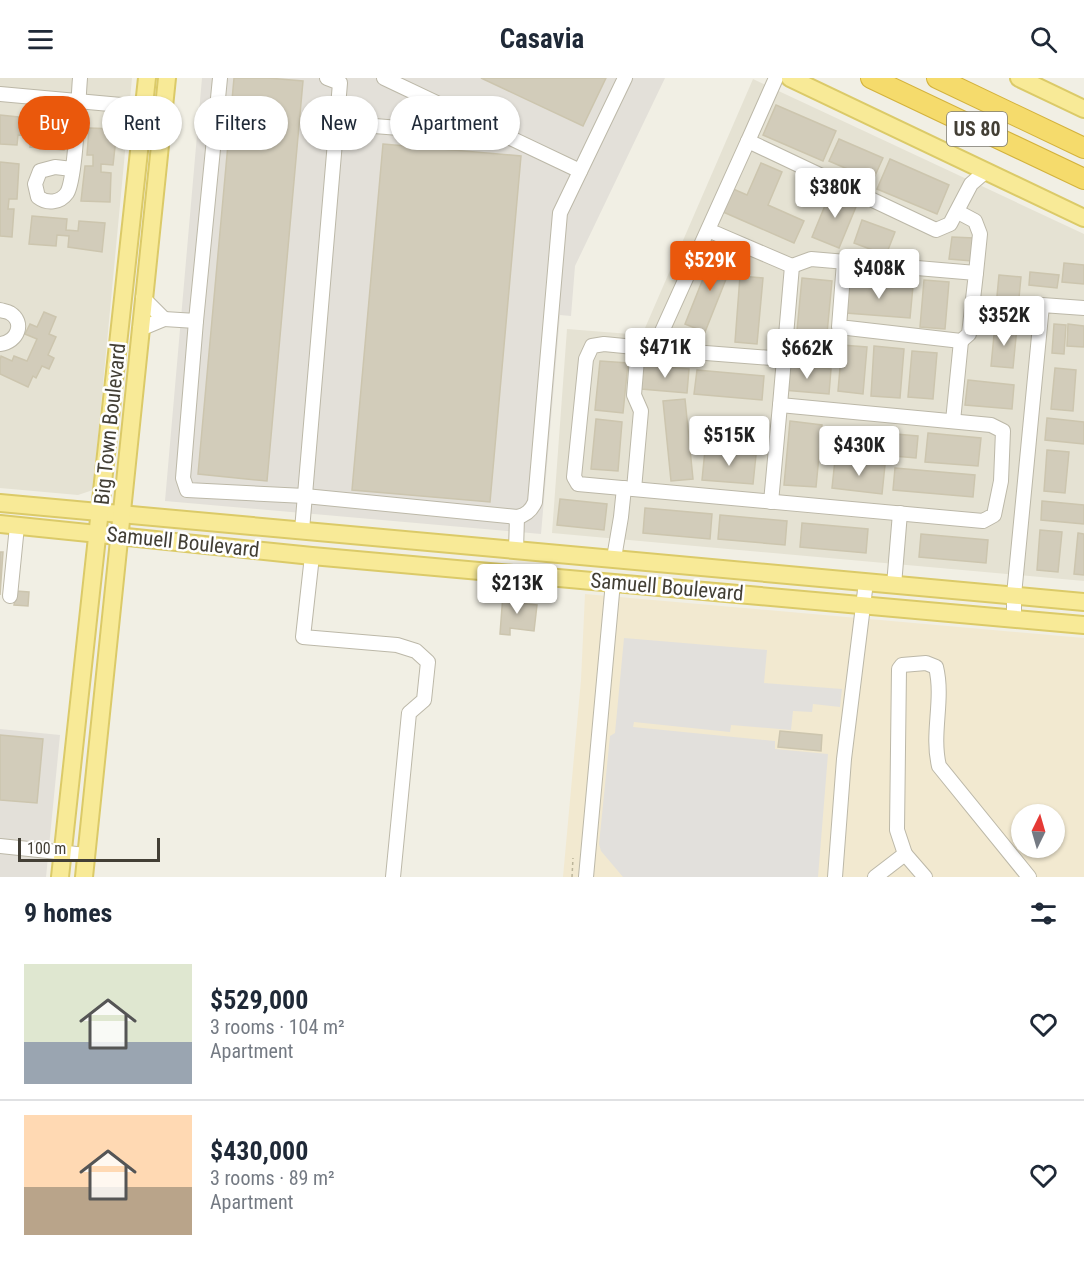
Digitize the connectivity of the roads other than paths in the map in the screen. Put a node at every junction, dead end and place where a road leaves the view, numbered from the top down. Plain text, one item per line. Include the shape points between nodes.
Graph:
1 (80, 78) edge
2 (147, 78) edge
3 (167, 78) edge
4 (220, 78) edge
5 (327, 78) edge
6 (384, 78) edge
7 (625, 78) edge
8 (776, 78) edge
9 (790, 78) edge
10 (871, 78) edge
11 (937, 78) edge
12 (950, 78) edge
13 (1019, 78) edge
14 (342, 80) edge
15 (965, 91) junction
16 (0, 94) edge
17 (22, 96) edge
18 (78, 96) edge
19 (340, 96) edge
20 (422, 96) edge
21 (1084, 109) edge
22 (748, 141) junction
23 (520, 143) edge
24 (1084, 148) edge
25 (74, 150) edge
26 (335, 150) edge
27 (72, 169) dead end
28 (580, 171) junction
29 (986, 171) junction
30 (1084, 179) edge
31 (958, 212) junction
32 (1084, 218) edge
33 (708, 230) junction
34 (129, 248) junction
35 (148, 250) junction
36 (844, 262) junction
37 (792, 266) junction
38 (976, 273) junction
39 (143, 298) junction
40 (1084, 309) edge
41 (0, 310) edge
42 (164, 319) junction
43 (196, 321) junction
44 (140, 330) junction
45 (961, 341) junction
46 (0, 344) edge
47 (638, 347) junction
48 (654, 349) junction
49 (784, 359) junction
50 (780, 405) junction
51 (952, 422) junction
52 (629, 488) junction
53 (305, 496) junction
54 (771, 502) junction
55 (0, 503) edge
56 (101, 512) junction
57 (900, 513) junction
58 (120, 514) junction
59 (517, 517) junction
60 (0, 524) edge
61 (17, 526) junction
62 (302, 530) junction
63 (98, 533) junction
64 (118, 535) junction
65 (516, 550) junction
66 (312, 556) junction
67 (614, 558) junction
68 (513, 573) junction
69 (612, 582) junction
70 (866, 582) junction
71 (894, 585) junction
72 (1014, 595) junction
73 (10, 596) dead end
74 (1084, 602) edge
75 (864, 605) junction
76 (1014, 619) junction
77 (1084, 625) edge
78 (0, 846) edge
79 (63, 852) junction
80 (905, 854) junction
81 (86, 855) junction
82 (60, 877) edge
83 (84, 877) edge
84 (393, 877) edge
85 (586, 877) edge
86 (835, 877) edge
87 (875, 877) edge
88 (925, 877) edge
89 (1029, 877) edge

1 - 18 street
2 - 34 main road, Big Town Boulevard
3 - 35 main road, Big Town Boulevard
4 - 43 street
5 - 14 street
6 - 20 street
7 - 28 street
8 - 22 street
9 - 29 main road
10 - 30 highway, US 80
11 - 15 highway, US 80
12 - 15 highway
13 - 21 main road
14 - 19 street
15 - 24 highway, US 80
16 - 17 street
22 - 31 street via 936,230 950,224
22 - 33 street
23 - 28 street
25 - 27 street
26 - 53 street
28 - 59 street via 560,213 535,502 528,513
29 - 31 street via 971,184
29 - 32 main road
31 - 38 street via 975,221 980,234
33 - 37 street
33 - 48 street
34 - 35 street
34 - 56 main road, Big Town Boulevard
35 - 39 main road, Big Town Boulevard
36 - 37 street via 811,259
36 - 38 street
36 - 45 street via 839,327
37 - 49 street
38 - 45 street via 969,334
39 - 42 street
39 - 44 main road, Big Town Boulevard
40 - 72 street via 1042,305
41 - 46 street via 10,313 17,328 10,342
42 - 43 street
42 - 44 street
43 - 53 street via 183,478 187,490
44 - 58 main road, Big Town Boulevard
45 - 51 street
47 - 48 street
47 - 52 street via 634,395 641,411
47 - 52 street via 592,346 586,359 574,477 578,484
48 - 49 street
49 - 50 street
50 - 51 street
50 - 54 street
51 - 57 street via 991,425 1003,431 1001,481 994,515 983,521
52 - 54 street
52 - 67 street
53 - 59 street
53 - 62 street
54 - 57 street
55 - 56 main road, Samuell Boulevard
56 - 58 main road, Samuell Boulevard
56 - 63 main road, Big Town Boulevard
57 - 71 street
58 - 62 main road, Samuell Boulevard
58 - 64 main road, Big Town Boulevard
59 - 65 street
60 - 61 main road, Samuell Boulevard
61 - 63 main road, Samuell Boulevard
61 - 73 street
62 - 65 main road, Samuell Boulevard
63 - 64 main road, Samuell Boulevard
63 - 79 main road, Big Town Boulevard
64 - 66 main road, Samuell Boulevard
64 - 81 main road, Big Town Boulevard
65 - 67 main road, Samuell Boulevard
65 - 68 main road
66 - 68 main road, Samuell Boulevard
66 - 84 street via 303,637 397,645 416,651 428,663 424,700 409,713
67 - 69 main road
67 - 70 main road, Samuell Boulevard
68 - 69 main road, Samuell Boulevard
69 - 75 main road, Samuell Boulevard
69 - 85 street
70 - 71 main road, Samuell Boulevard
70 - 75 street
71 - 72 main road, Samuell Boulevard
72 - 74 main road, Samuell Boulevard
72 - 76 street
75 - 76 main road, Samuell Boulevard
75 - 86 street via 844,759
76 - 77 main road, Samuell Boulevard
78 - 79 street
79 - 81 street
79 - 82 main road, Big Town Boulevard
80 - 87 street
80 - 88 street
80 - 89 street via 897,830 899,669 902,665 926,663 936,667 939,680 935,751 939,766
81 - 83 main road, Big Town Boulevard

